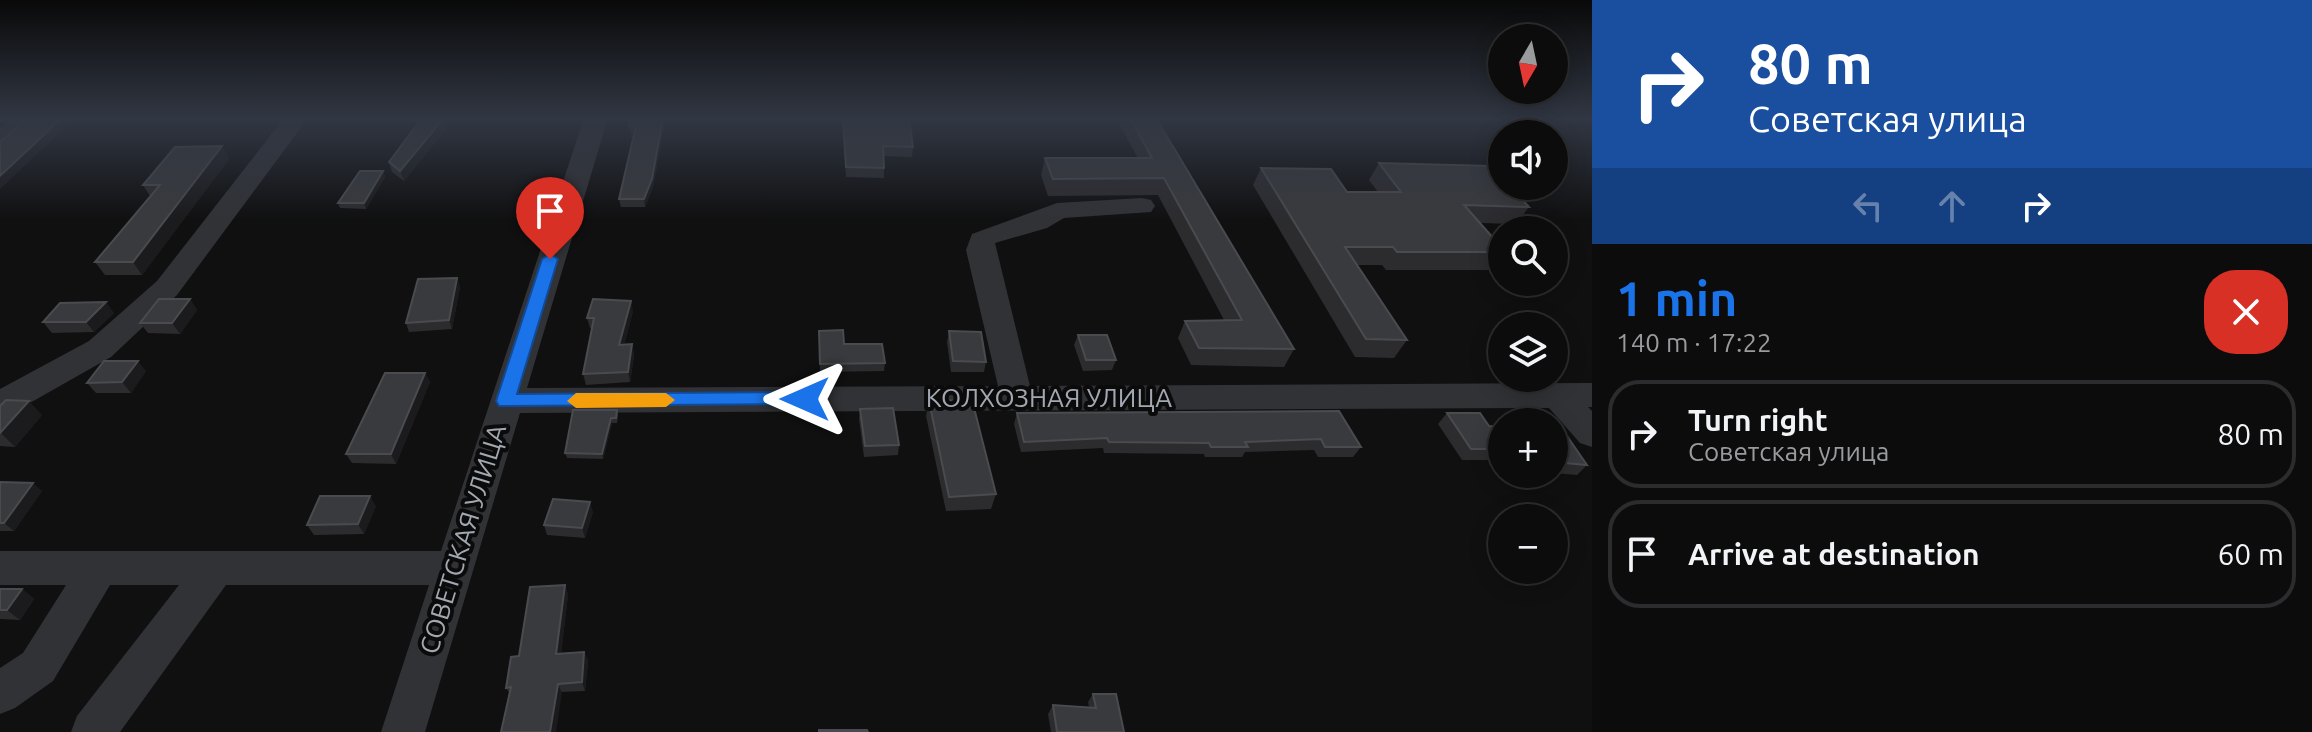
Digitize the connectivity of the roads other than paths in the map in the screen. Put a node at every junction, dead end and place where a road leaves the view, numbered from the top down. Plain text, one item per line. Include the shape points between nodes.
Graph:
1 (270, 152) edge
2 (585, 152) edge
3 (1142, 206) dead end
4 (1557, 395) junction
5 (1592, 395) edge
6 (1017, 398) junction
7 (505, 401) junction
8 (0, 410) edge
9 (1592, 434) edge
10 (0, 568) edge
11 (99, 568) junction
12 (216, 568) junction
13 (455, 568) junction
14 (0, 693) edge
15 (93, 732) edge
16 (403, 732) edge

1 - 8 street via 167,288 100,349 9,399
2 - 7 street, СОВЕТСКАЯ УЛИЦА
3 - 6 street via 1063,209 982,240 980,250
4 - 5 street, КОЛХОЗНАЯ УЛИЦА
4 - 6 street, КОЛХОЗНАЯ УЛИЦА
4 - 9 street
6 - 7 street, КОЛХОЗНАЯ УЛИЦА
7 - 13 street, СОВЕТСКАЯ УЛИЦА
10 - 11 street
11 - 12 street
11 - 14 street via 38,667
12 - 13 street
12 - 15 street
13 - 16 street, СОВЕТСКАЯ УЛИЦА

